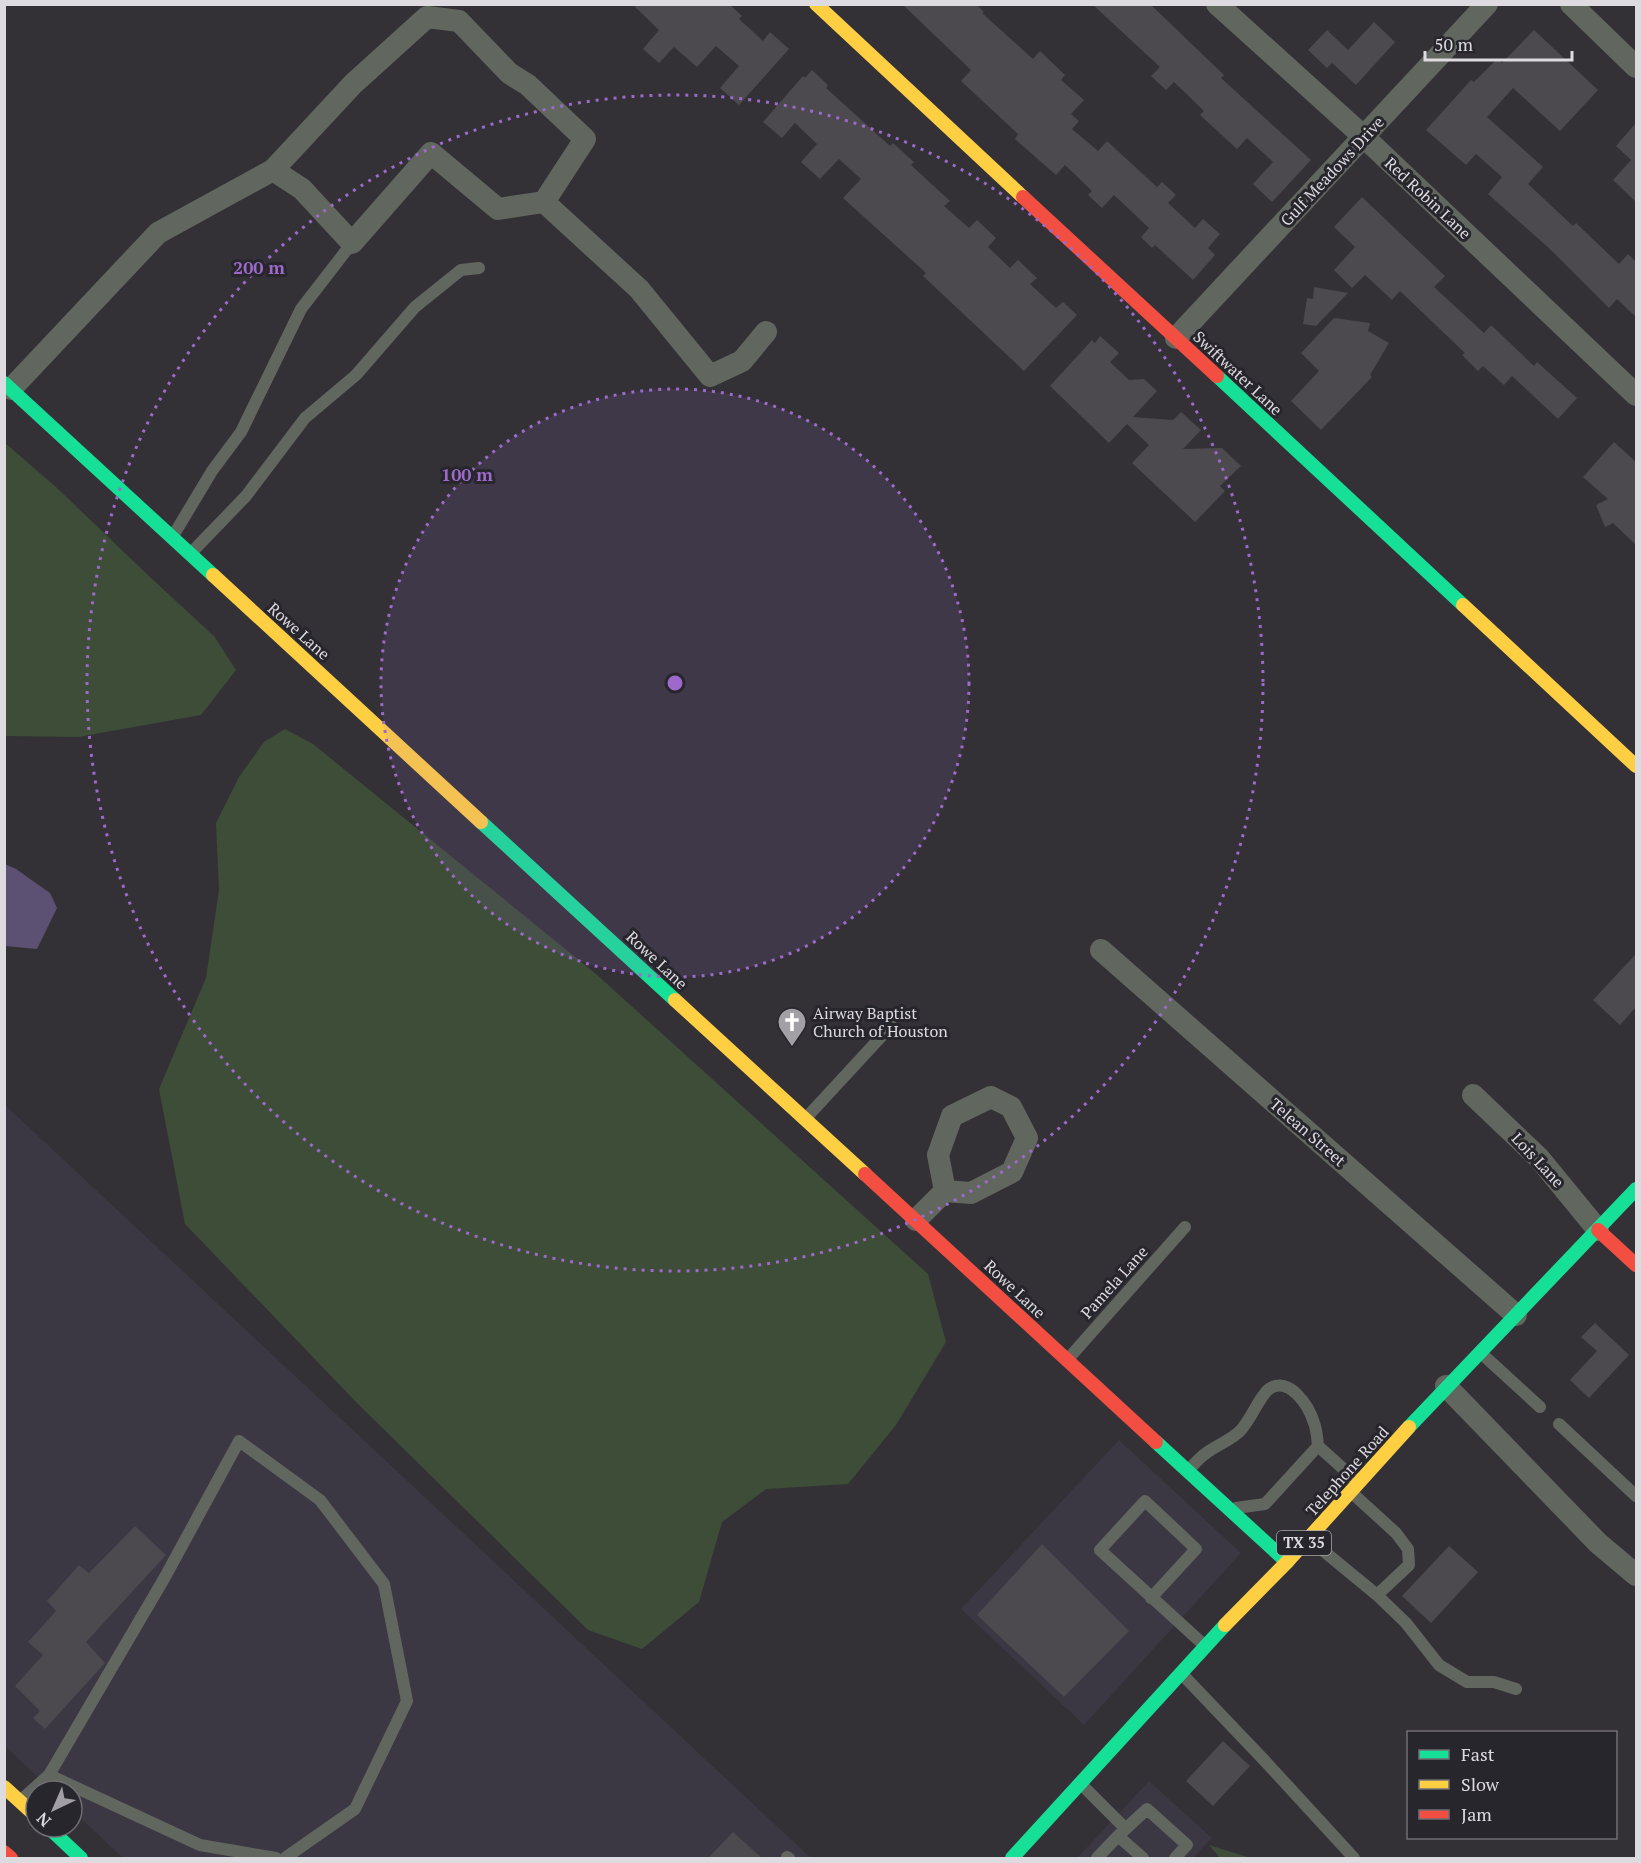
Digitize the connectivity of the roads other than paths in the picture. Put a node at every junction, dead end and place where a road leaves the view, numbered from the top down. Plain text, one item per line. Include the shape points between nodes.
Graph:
1 (816, 4) edge
2 (1217, 4) edge
3 (1487, 4) edge
4 (1571, 4) edge
5 (1636, 67) edge
6 (1364, 137) junction
7 (273, 170) junction
8 (544, 202) junction
9 (352, 243) junction
10 (479, 268) dead end
11 (766, 332) dead end
12 (1176, 338) junction
13 (8, 386) edge
14 (1636, 395) edge
15 (172, 537) junction
16 (190, 554) junction
17 (1636, 765) edge
18 (1101, 950) dead end
19 (891, 1026) dead end
20 (1473, 1095) dead end
21 (806, 1119) junction
22 (1636, 1189) edge
23 (945, 1191) junction
24 (916, 1221) junction
25 (1185, 1227) dead end
26 (1598, 1230) junction
27 (1636, 1265) edge
28 (1516, 1315) junction
29 (1479, 1352) junction
30 (1067, 1360) junction
31 (1446, 1386) junction
32 (1540, 1407) dead end
33 (1559, 1424) dead end
34 (1318, 1446) junction
35 (1188, 1471) junction
36 (1355, 1487) junction
37 (1636, 1496) edge
38 (1229, 1509) junction
39 (1308, 1538) junction
40 (1287, 1562) junction
41 (1636, 1575) edge
42 (1377, 1595) junction
43 (1151, 1598) junction
44 (1204, 1646) junction
45 (1181, 1673) junction
46 (1516, 1689) dead end
47 (49, 1775) junction
48 (1079, 1783) junction
49 (4, 1787) edge
50 (20, 1801) junction
51 (24, 1805) edge
52 (1122, 1832) junction
53 (61, 1839) edge
54 (4, 1852) edge
55 (11, 1858) edge
56 (81, 1858) edge
57 (276, 1858) edge
58 (285, 1858) edge
59 (1012, 1858) edge
60 (1097, 1858) edge
61 (1143, 1858) edge
62 (1174, 1858) edge
63 (1354, 1858) edge

1 - 12 street, Swiftwater Lane
2 - 6 street, Red Robin Lane
3 - 6 street, Gulf Meadows Drive
4 - 5 street
6 - 12 street, Gulf Meadows Drive
6 - 14 street, Red Robin Lane
7 - 8 street via 353,84 427,17 437,18 459,21 509,73 528,85 585,139
7 - 9 street via 303,189
7 - 13 street via 158,233
8 - 9 street via 498,209 431,153
8 - 11 street via 639,289 710,376 742,361
9 - 15 lane via 301,309 241,432
10 - 16 lane via 461,270 415,307 356,375 305,418 246,496
12 - 17 street, Swiftwater Lane
13 - 15 street, Rowe Lane
15 - 16 street, Rowe Lane
16 - 21 street, Rowe Lane
18 - 28 street, Telean Street
19 - 21 lane
20 - 26 street, Lois Lane via 1539,1158
21 - 24 street, Rowe Lane
22 - 26 street, Telephone Road / TX 35
23 - 23 street via 971,1192 1011,1172 1027,1138 1011,1107 991,1097 952,1116 938,1155
23 - 24 street
24 - 30 street, Rowe Lane
25 - 30 lane, Pamela Lane
26 - 27 street
26 - 28 street, Telephone Road / TX 35
28 - 29 street, Telephone Road / TX 35
29 - 31 street, Telephone Road / TX 35
29 - 32 lane
30 - 35 street, Rowe Lane
31 - 36 street, Telephone Road / TX 35
31 - 41 street via 1598,1543
33 - 37 lane
34 - 35 lane via 1315,1423 1306,1405 1288,1387 1279,1385 1263,1394 1249,1422 1234,1437 1204,1454
34 - 36 lane
34 - 38 lane via 1265,1504
35 - 38 street, Rowe Lane
36 - 39 street, Telephone Road / TX 35
36 - 42 lane via 1408,1549 1409,1564
38 - 40 street, Rowe Lane
39 - 40 street, Telephone Road / TX 35
39 - 42 lane
40 - 44 street, Telephone Road / TX 35
42 - 46 lane via 1406,1623 1438,1665 1467,1682 1494,1682
43 - 43 lane via 1100,1550 1145,1501 1196,1549
43 - 44 lane
44 - 45 street, Telephone Road / TX 35
45 - 48 street, Telephone Road / TX 35
45 - 63 lane
47 - 50 lane
47 - 57 lane via 200,1845
47 - 58 lane via 239,1441 320,1500 384,1584 407,1701 355,1809
48 - 52 lane
48 - 59 street, Telephone Road / TX 35
49 - 50 street
50 - 51 street
52 - 60 lane
52 - 61 lane
52 - 62 lane via 1148,1809 1187,1845
53 - 56 street
54 - 55 street

